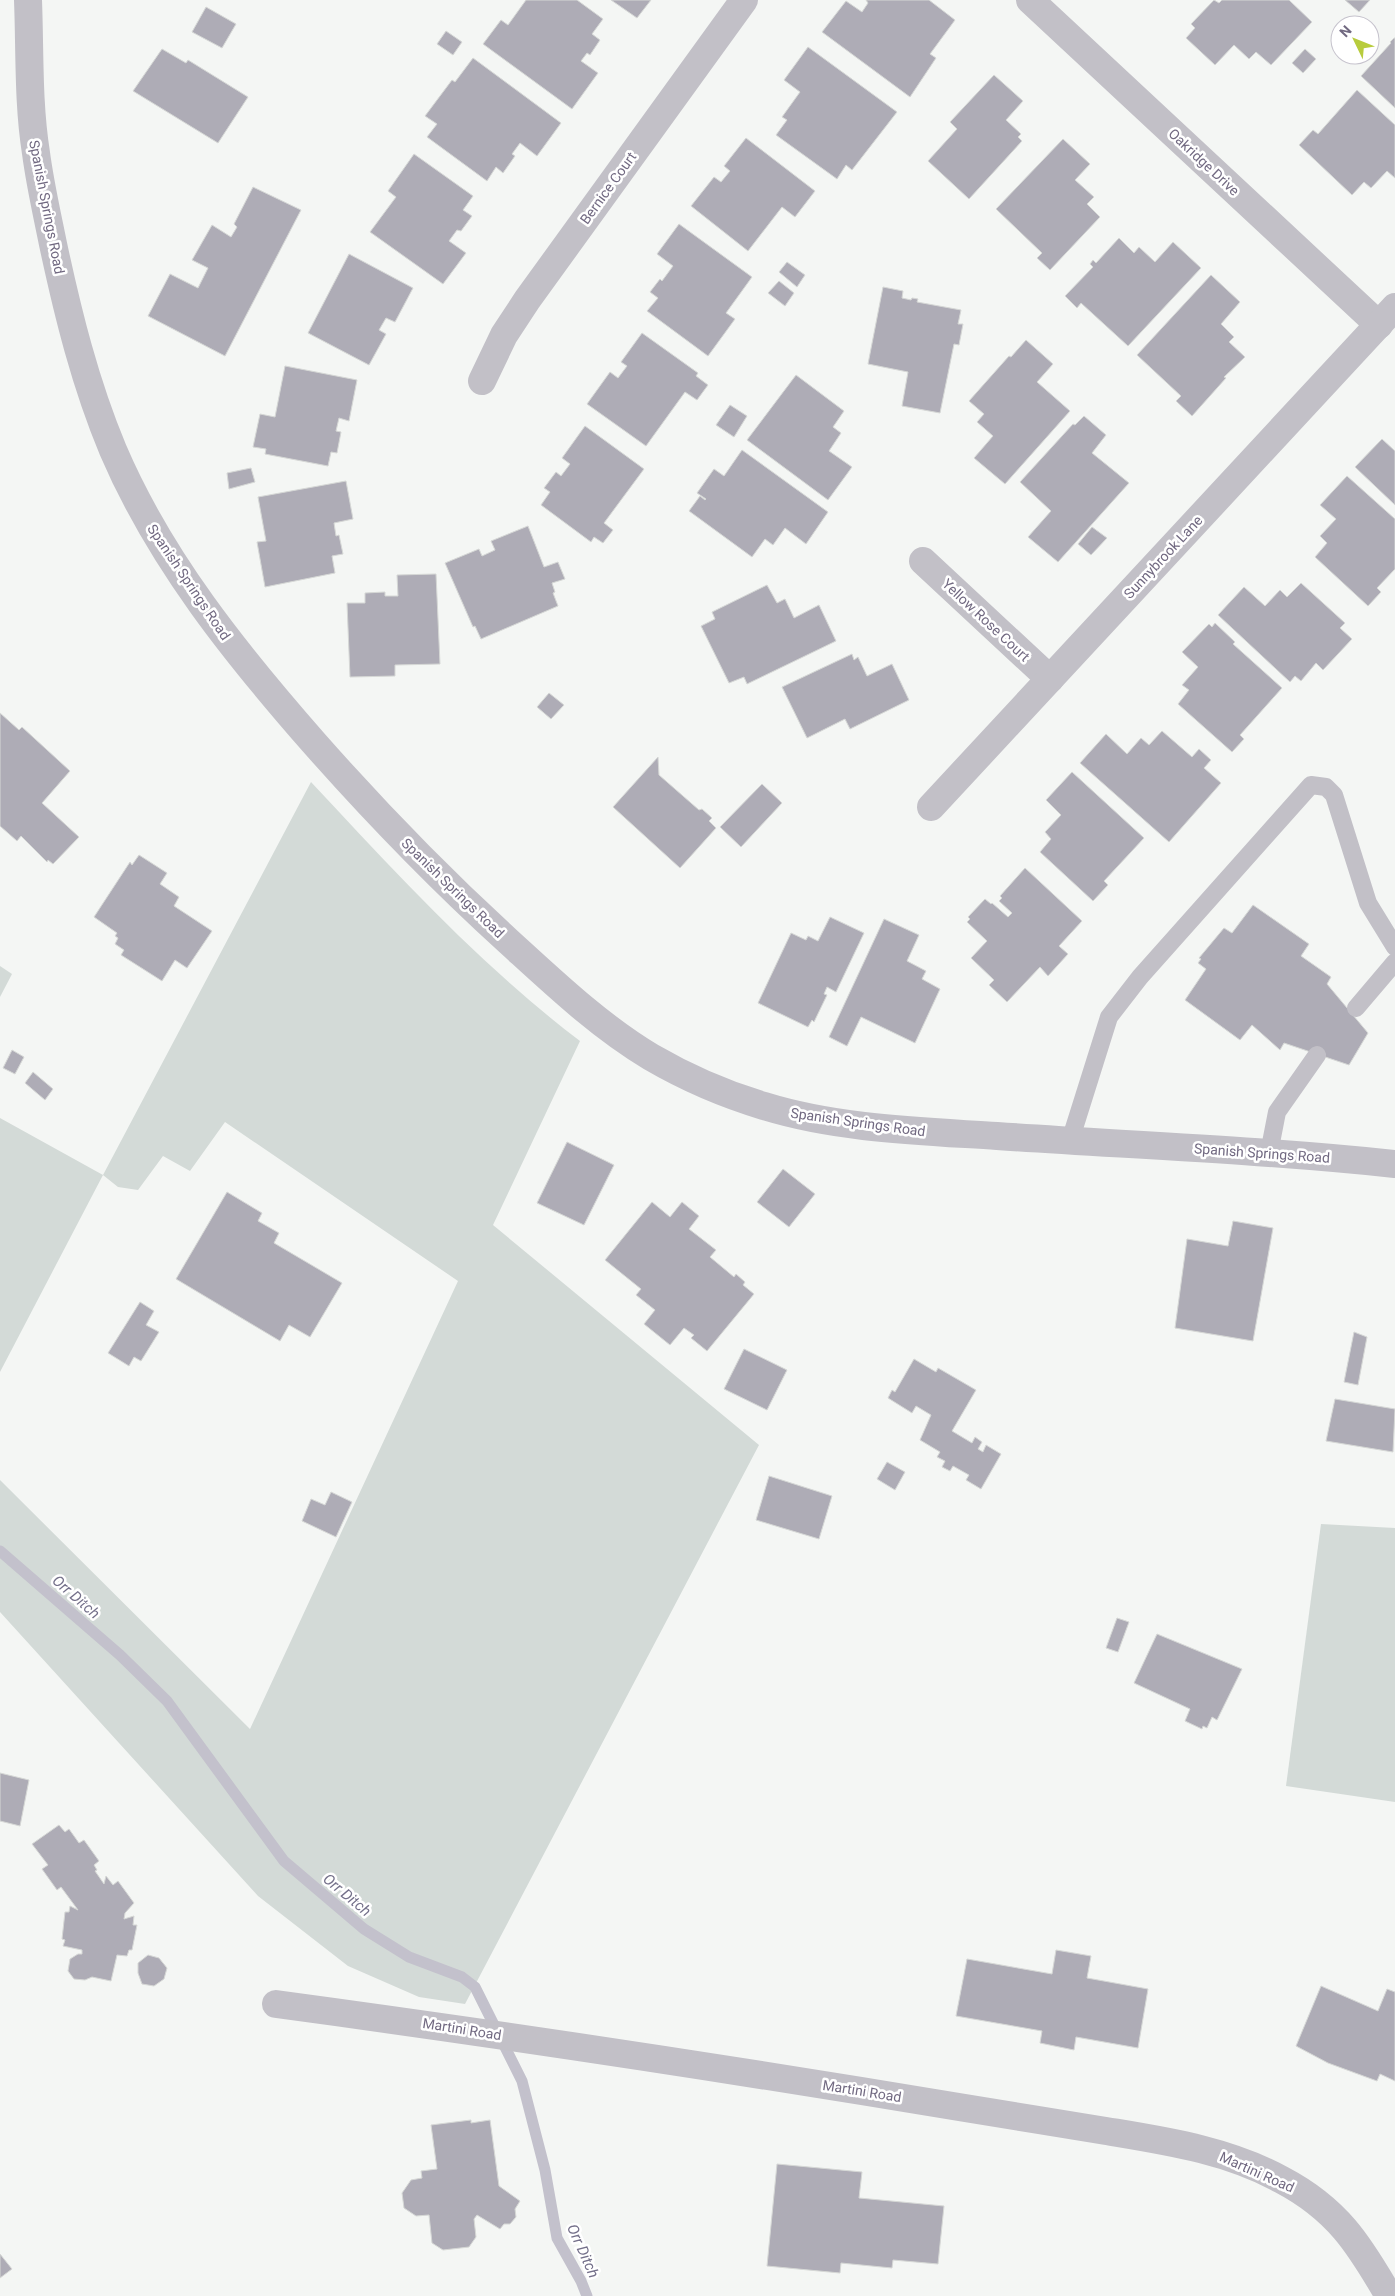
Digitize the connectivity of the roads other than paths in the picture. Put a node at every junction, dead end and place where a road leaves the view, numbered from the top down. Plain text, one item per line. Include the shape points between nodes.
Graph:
1 (28, 0) edge
2 (744, 0) edge
3 (1030, 0) edge
4 (1387, 316) edge
5 (482, 381) dead end
6 (923, 561) dead end
7 (1050, 679) junction
8 (931, 807) dead end
9 (1395, 946) edge
10 (1395, 962) edge
11 (1356, 1008) dead end
12 (1317, 1055) dead end
13 (1070, 1141) junction
14 (1270, 1153) junction
15 (1395, 1164) edge
16 (276, 2004) dead end
17 (1389, 2296) edge

1 - 13 street, Spanish Springs Road via 31,108 38,168 74,338 112,447 156,535 217,626 331,762 466,903 542,972 647,1055 696,1082 770,1108 809,1117 921,1131
2 - 5 street, Bernice Court via 527,300 504,335
3 - 4 street, Oakridge Drive
4 - 7 street, Sunnybrook Lane
6 - 7 street, Yellow Rose Court
7 - 8 street, Sunnybrook Lane
9 - 13 lane via 1368,903 1334,795 1326,787 1312,785 1140,977 1109,1017
10 - 11 lane
12 - 14 lane via 1277,1112
13 - 14 street, Spanish Springs Road
14 - 15 street, Spanish Springs Road
16 - 17 street, Martini Road via 860,2090 1156,2139 1228,2155 1283,2180 1326,2208 1353,2237

